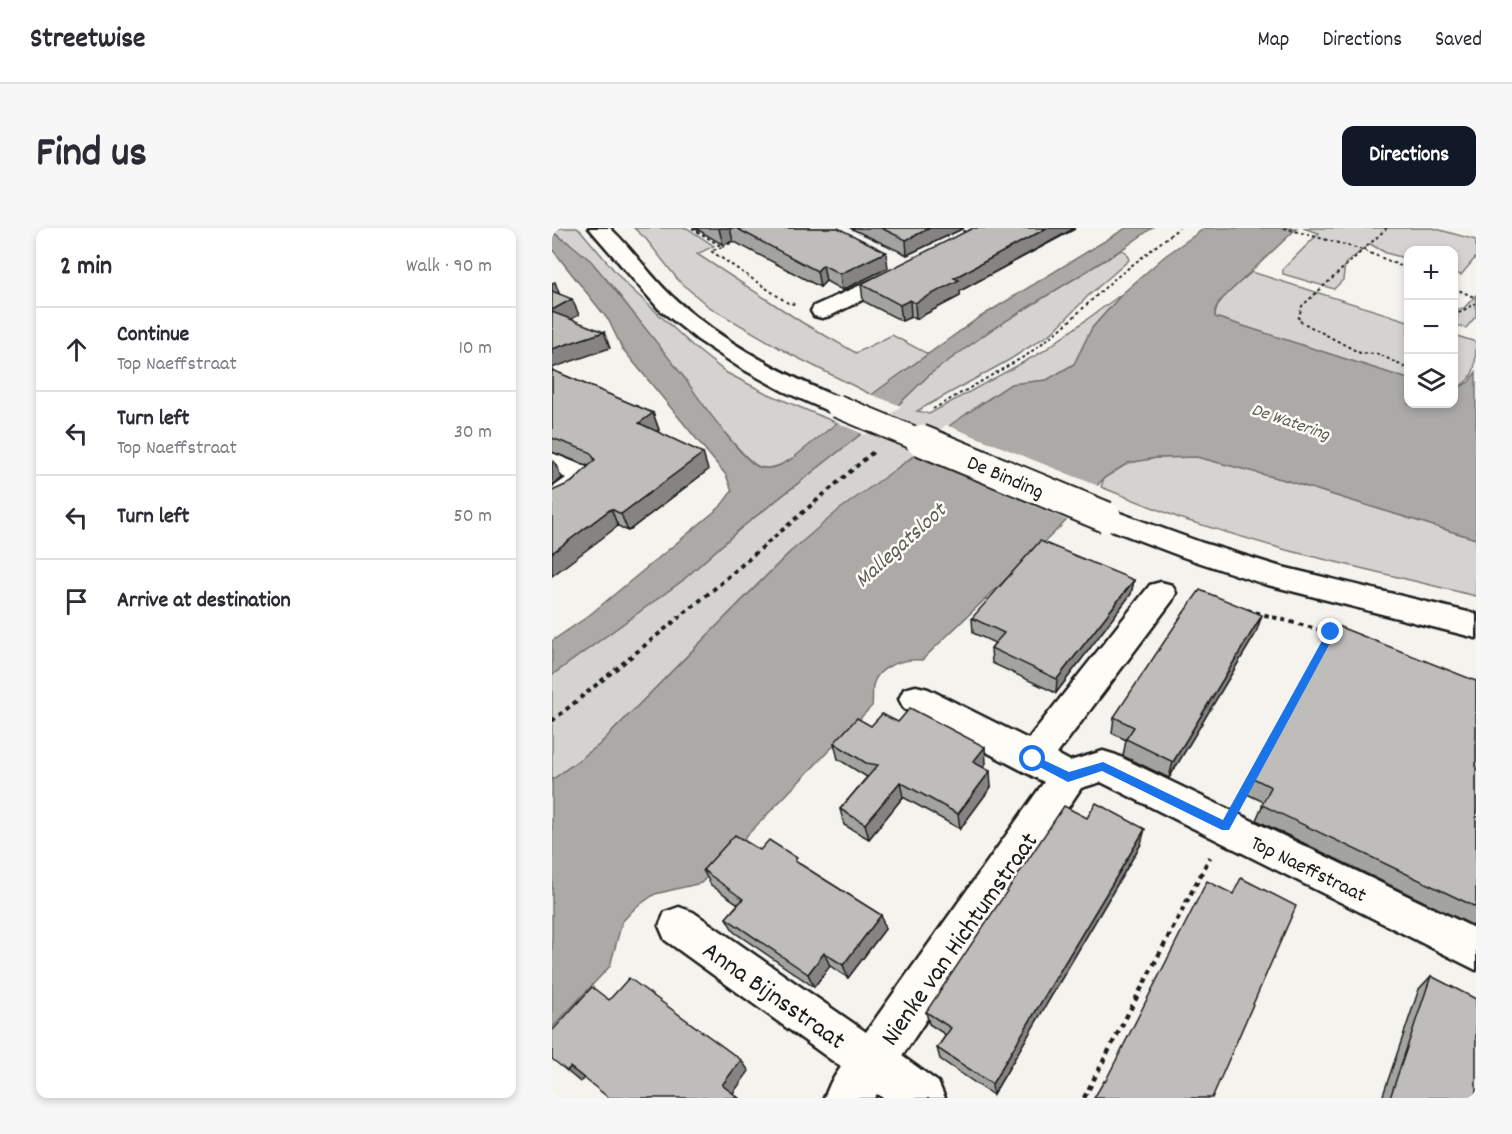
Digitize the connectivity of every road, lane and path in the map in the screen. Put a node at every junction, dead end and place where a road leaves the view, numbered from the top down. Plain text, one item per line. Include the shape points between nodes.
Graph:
1 (599, 228) edge
2 (692, 228) edge
3 (957, 228) edge
4 (1179, 228) edge
5 (1284, 228) edge
6 (1387, 228) edge
7 (971, 235) edge
8 (740, 239) edge
9 (722, 247) junction
10 (1363, 250) junction
11 (889, 258) dead end
12 (1404, 267) edge
13 (1458, 290) edge
14 (1476, 298) edge
15 (1476, 303) edge
16 (822, 310) joint
17 (1458, 313) edge
18 (1404, 367) edge
19 (927, 412) dead end
20 (876, 450) dead end
21 (552, 461) edge
22 (552, 501) edge
23 (1161, 593) dead end
24 (1237, 608) edge
25 (1472, 626) edge
26 (1331, 632) junction
27 (1342, 637) edge
28 (1326, 643) edge
29 (1320, 653) edge
30 (915, 699) dead end
31 (1287, 714) junction
32 (1298, 719) edge
33 (552, 721) edge
34 (1051, 768) junction
35 (1226, 827) junction
36 (679, 926) dead end
37 (1476, 950) edge
38 (860, 1080) edge
39 (922, 1098) edge
40 (1084, 1098) edge

1 - 25 street, De Binding, bridge via 666,302 700,332 750,365 837,406 1193,550 1275,576
2 - 9 path
3 - 7 path
4 - 19 path via 1027,355
5 - 10 path
6 - 10 path
8 - 9 path
9 - 16 path via 711,251 788,303
10 - 12 path
10 - 18 path via 1302,306 1298,320 1360,353 1379,354
11 - 16 street via 913,265
13 - 14 path
15 - 17 path
20 - 33 path
21 - 22 street via 586,477
23 - 34 street, Nienke van Hichtumstraat
24 - 26 path
26 - 27 path
26 - 28 path
29 - 31 path
30 - 34 street
31 - 32 path
31 - 35 path
34 - 35 street, Top Naeffstraat via 1103,766
34 - 38 street, Nienke van Hichtumstraat
35 - 37 street, Top Naeffstraat
35 - 40 path
36 - 38 street, Anna Bijnsstraat
38 - 39 street, Anna Bijnsstraat

